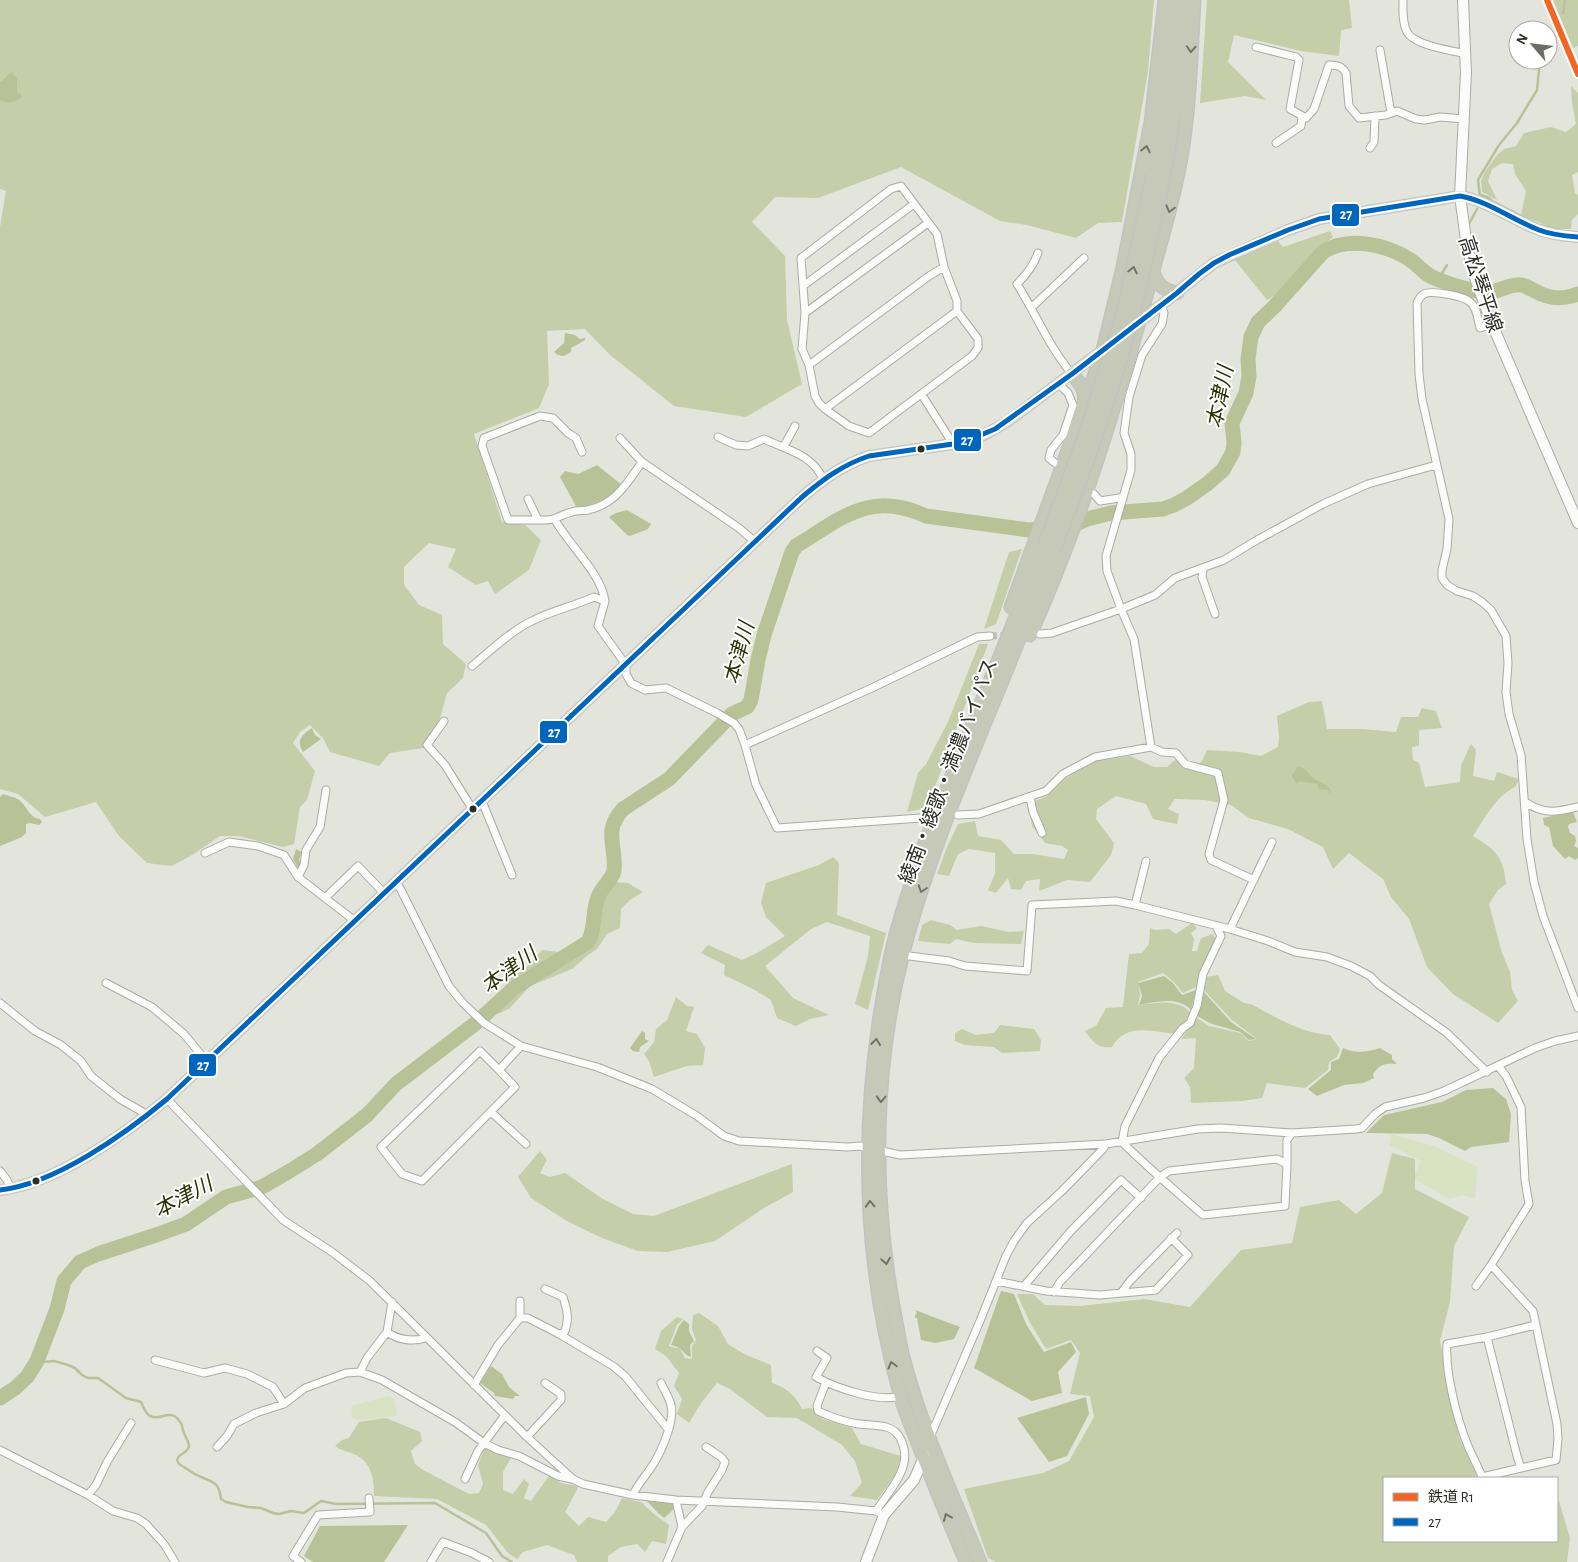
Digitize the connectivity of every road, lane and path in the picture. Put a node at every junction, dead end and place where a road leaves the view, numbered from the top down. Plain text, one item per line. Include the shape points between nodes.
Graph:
1 (1165, 0) edge
2 (1174, 0) edge
3 (1185, 0) edge
4 (1194, 0) edge
5 (1403, 0) edge
6 (1463, 0) edge
7 (1256, 47) dead end
8 (1380, 50) dead end
9 (1466, 54) junction
10 (1391, 113) junction
11 (1375, 116) junction
12 (1302, 117) junction
13 (1464, 119) junction
14 (1276, 143) dead end
15 (1370, 148) dead end
16 (1159, 174) junction
17 (1460, 196) junction
18 (914, 204) junction
19 (928, 223) junction
20 (1578, 237) edge
21 (1038, 253) dead end
22 (1084, 258) dead end
23 (944, 267) junction
24 (1153, 271) junction
25 (803, 286) junction
26 (1176, 293) junction
27 (1161, 304) junction
28 (1032, 307) junction
29 (957, 311) junction
30 (805, 313) junction
31 (1139, 322) junction
32 (1492, 324) junction
33 (1103, 350) junction
34 (809, 365) junction
35 (1072, 374) junction
36 (1059, 384) junction
37 (922, 395) junction
38 (824, 408) junction
39 (1083, 409) junction
40 (795, 426) dead end
41 (620, 438) dead end
42 (718, 438) dead end
43 (953, 444) junction
44 (784, 446) junction
45 (582, 452) dead end
46 (642, 462) junction
47 (1055, 463) dead end
48 (1436, 465) junction
49 (823, 479) junction
50 (1088, 498) junction
51 (528, 499) dead end
52 (1122, 502) junction
53 (538, 520) junction
54 (555, 520) junction
55 (1578, 523) edge
56 (755, 542) junction
57 (1048, 550) junction
58 (1203, 569) junction
59 (605, 601) junction
60 (1121, 609) junction
61 (1215, 614) dead end
62 (1040, 634) dead end
63 (990, 636) tunnel mouth
64 (626, 665) junction
65 (472, 666) dead end
66 (444, 721) dead end
67 (970, 744) junction
68 (745, 745) junction
69 (1151, 746) junction
70 (326, 790) dead end
71 (1030, 797) junction
72 (482, 801) junction
73 (1525, 802) junction
74 (1578, 807) edge
75 (473, 810) junction
76 (958, 815) dead end
77 (921, 818) dead end
78 (1042, 833) dead end
79 (1272, 842) dead end
80 (205, 854) dead end
81 (1146, 861) dead end
82 (512, 875) dead end
83 (298, 877) junction
84 (1254, 880) junction
85 (396, 882) junction
86 (384, 893) junction
87 (325, 898) junction
88 (1135, 905) junction
89 (355, 920) junction
90 (1216, 926) junction
91 (1230, 929) junction
92 (897, 954) junction
93 (106, 983) dead end
94 (0, 1003) edge
95 (1578, 1008) edge
96 (1578, 1036) edge
97 (521, 1046) junction
98 (207, 1062) junction
99 (1498, 1066) junction
100 (499, 1070) junction
101 (1486, 1072) junction
102 (167, 1099) junction
103 (490, 1112) junction
104 (148, 1115) junction
105 (1292, 1133) junction
106 (1122, 1142) junction
107 (526, 1144) dead end
108 (1106, 1144) junction
109 (873, 1150) junction
110 (1288, 1164) junction
111 (0, 1171) edge
112 (1160, 1177) junction
113 (11, 1189) junction
114 (0, 1190) edge
115 (1141, 1198) junction
116 (1491, 1265) junction
117 (996, 1281) junction
118 (1024, 1286) junction
119 (1476, 1286) dead end
120 (545, 1288) dead end
121 (1054, 1292) junction
122 (1121, 1293) junction
123 (520, 1301) dead end
124 (392, 1302) junction
125 (520, 1318) junction
126 (1535, 1326) junction
127 (388, 1332) junction
128 (559, 1334) junction
129 (1487, 1337) junction
130 (425, 1338) junction
131 (817, 1351) dead end
132 (155, 1360) dead end
133 (360, 1372) junction
134 (826, 1382) junction
135 (545, 1383) dead end
136 (474, 1384) junction
137 (661, 1384) dead end
138 (900, 1396) junction
139 (284, 1404) junction
140 (505, 1415) junction
141 (131, 1423) dead end
142 (668, 1430) junction
143 (526, 1436) junction
144 (929, 1438) junction
145 (484, 1443) junction
146 (218, 1447) dead end
147 (706, 1447) dead end
148 (0, 1450) edge
149 (924, 1459) junction
150 (552, 1461) junction
151 (1521, 1468) junction
152 (546, 1470) junction
153 (465, 1479) dead end
154 (573, 1479) junction
155 (88, 1495) junction
156 (632, 1495) junction
157 (369, 1498) dead end
158 (676, 1500) junction
159 (704, 1502) junction
160 (880, 1513) junction
161 (682, 1527) junction
162 (175, 1562) edge
163 (301, 1562) edge
164 (431, 1562) edge
165 (489, 1562) edge
166 (667, 1562) edge
167 (866, 1562) edge
168 (966, 1562) edge
169 (980, 1562) edge

33 -> 1 highway via 1151,122
2 - 16 highway, 綾南・綾歌・満濃バイパス
3 - 16 highway, 綾南・綾歌・満濃バイパス via 1177,95
4 -> 24 highway via 1189,94 1181,157 1174,198
5 - 9 street via 1403,20 1412,38
6 - 9 main road, 高松琴平線
7 - 12 street via 1299,60 1290,109
8 - 10 street
9 - 13 main road, 高松琴平線
10 - 11 street
10 - 13 street via 1399,112 1416,119
11 - 12 street via 1359,118 1349,106 1344,69 1329,64 1314,110 1306,118
11 - 15 street via 1374,142
12 - 14 street via 1300,126
13 - 17 main road, 高松琴平線
16 - 57 highway, 綾南・綾歌・満濃バイパス, bridge via 1145,268 1121,357 1085,468
17 - 20 main road via 1553,235
17 - 26 main road via 1320,219 1214,263
17 - 32 main road, 高松琴平線 via 1476,281
18 - 19 street
18 - 25 street
18 - 25 street via 901,186 891,189 801,258
19 - 23 street via 936,234
19 - 30 street
21 - 28 street via 1017,284
22 - 28 street
23 - 29 street via 957,301
23 - 34 street
24 - 26 highway via 1161,287
24 - 31 highway
25 - 30 street
26 - 27 main road
27 - 31 main road
27 - 52 street via 1164,313 1162,324 1142,355 1130,397 1124,433 1131,454 1131,470
28 - 35 street via 1055,352
29 - 37 street via 978,339 978,348
29 - 38 street
30 - 34 street via 802,349
31 - 33 main road
31 - 50 highway
32 - 48 street via 1480,328 1474,306 1465,298 1432,292 1425,293 1417,303 1422,399
32 - 55 main road, 高松琴平線
33 - 35 main road
33 - 39 highway
34 - 38 street via 815,396
35 - 36 main road
35 - 39 highway via 1084,389
36 - 43 main road via 995,430
36 - 47 street via 1068,393 1073,406 1063,435 1051,450 1049,458
37 - 38 street via 869,433 848,426
37 - 43 street
39 - 57 highway via 1050,501
40 - 44 street
41 - 46 street
42 - 44 street via 748,446 764,439
43 - 49 main road via 869,456
44 - 49 street via 806,457 819,469
45 - 53 street via 576,438 553,418 540,416 484,438 482,446 508,520
46 - 54 street via 619,494 606,503
46 - 56 street
48 - 58 street via 1368,484 1341,496
48 - 73 street via 1449,519 1442,578 1447,585 1473,596 1491,610 1506,636 1506,692 1521,755
49 - 56 main road
50 - 52 street via 1100,501 1119,498
50 - 57 highway
51 - 53 street
52 - 60 street via 1106,556 1107,571
53 - 54 street
54 - 59 street via 601,586
56 - 64 main road
57 - 67 highway, 綾南・綾歌・満濃バイパス
57 - 67 highway
58 - 60 street via 1175,578 1155,595
58 - 61 street via 1202,577
59 - 64 street via 598,626
59 - 65 street via 594,597 531,621
60 - 62 street via 1052,633
60 - 69 street via 1134,638
63 - 68 street via 977,637
64 - 68 street via 631,683 645,690 666,688 717,713 734,723
64 - 72 main road
66 - 75 street via 427,745 445,765
67 - 92 highway, 綾南・綾歌・満濃バイパス
68 - 77 street via 756,785 777,828
69 - 71 street via 1095,757 1063,774 1046,791
69 - 84 street via 1162,752 1176,753 1185,764 1218,773 1224,800 1209,854 1212,860
70 - 83 street via 320,827 306,850
71 - 76 street via 979,814
71 - 78 street
72 - 75 main road
72 - 82 street
73 - 74 street via 1543,811
73 - 95 street via 1534,882 1543,916
75 - 85 main road
79 - 84 street
80 - 83 street via 229,842 258,846 284,855
81 - 88 street
83 - 87 street
84 - 91 street
85 - 86 main road
85 - 97 street via 449,986 484,1023
86 - 87 street via 358,866
86 - 89 main road
87 - 89 street
88 - 90 street
88 - 92 street via 1116,901 1032,905 1027,971 965,966
89 - 98 main road
90 - 91 street
90 - 106 street via 1221,936 1203,974 1190,1023 1159,1058 1125,1126
91 - 101 street via 1295,952 1327,957 1370,976 1447,1033
92 - 109 highway, 綾南・綾歌・満濃バイパス
93 - 98 street via 152,1007 184,1034
94 - 104 street via 35,1031 75,1056 91,1076 120,1099
96 - 99 street via 1554,1040
97 - 100 street
97 - 109 street via 597,1067 652,1089 732,1140 859,1146
98 - 102 main road
99 - 101 street
99 - 116 street via 1521,1107 1529,1204
100 - 103 street via 516,1087
100 - 103 street via 480,1051 381,1147 402,1174 422,1181
101 - 105 street via 1444,1091 1385,1108 1362,1128
102 - 104 main road
102 - 124 street via 283,1220 332,1252
103 - 107 street
104 - 113 main road via 55,1174
105 - 106 street via 1198,1129
105 - 110 street via 1288,1140
106 - 108 street
106 - 112 street
108 - 109 street via 900,1155
108 - 117 street via 1022,1228
138 -> 109 highway, 綾南・綾歌・満濃バイパス via 889,1353 873,1248
109 -> 144 highway, 綾南・綾歌・満濃バイパス via 884,1248 901,1351
110 - 112 street via 1277,1159 1169,1171
110 - 112 street via 1285,1206 1203,1215
111 - 113 street
112 - 115 street
113 - 114 main road
115 - 118 street via 1121,1180 1070,1232
115 - 121 street
116 - 119 street
116 - 126 street via 1533,1311
117 - 118 street
117 - 144 street
118 - 121 street
120 - 128 street via 563,1297 568,1310 568,1325 564,1333
121 - 122 street
122 - 122 street via 1156,1290 1188,1255 1174,1236
123 - 125 street
124 - 127 street
124 - 130 street
125 - 128 street via 528,1318
125 - 136 street via 498,1345
126 - 129 street
126 - 151 street via 1557,1424 1557,1453 1556,1460
127 - 130 street via 394,1338
127 - 133 street
128 - 142 street via 625,1376
129 - 151 street
129 - 151 street via 1447,1344 1446,1358 1453,1394 1468,1446 1482,1477
130 - 136 street
131 - 134 street via 827,1358 816,1377
132 - 139 street via 204,1373 225,1368 247,1374 273,1387
133 - 139 street via 346,1373 305,1388
133 - 145 street via 382,1380 456,1422
134 - 138 street via 874,1396 891,1399
134 - 160 street via 818,1410 856,1424 887,1427 899,1434 906,1456
135 - 143 street via 561,1394 561,1400
136 - 140 street
137 - 142 street via 671,1404
138 - 149 highway, 綾南・綾歌・満濃バイパス
139 - 146 street via 256,1412 234,1424
140 - 143 street
140 - 145 street
141 - 155 street
142 - 156 street via 653,1465
143 - 150 street
144 - 149 main road
144 - 169 highway, 綾南・綾歌・満濃バイパス
145 - 152 street
145 - 153 street
147 - 159 street via 725,1462
148 - 155 street
149 - 160 main road via 914,1480
168 -> 149 highway, 綾南・綾歌・満濃バイパス
150 - 152 street
150 - 154 street
152 - 154 street
154 - 156 street
155 - 162 street via 113,1511 146,1524
156 - 158 street
157 - 163 street via 370,1512 318,1515 293,1556
158 - 159 street
158 - 161 street
159 - 160 street via 837,1507
159 - 161 street
160 - 167 main road
161 - 166 street
164 - 165 street via 443,1542

